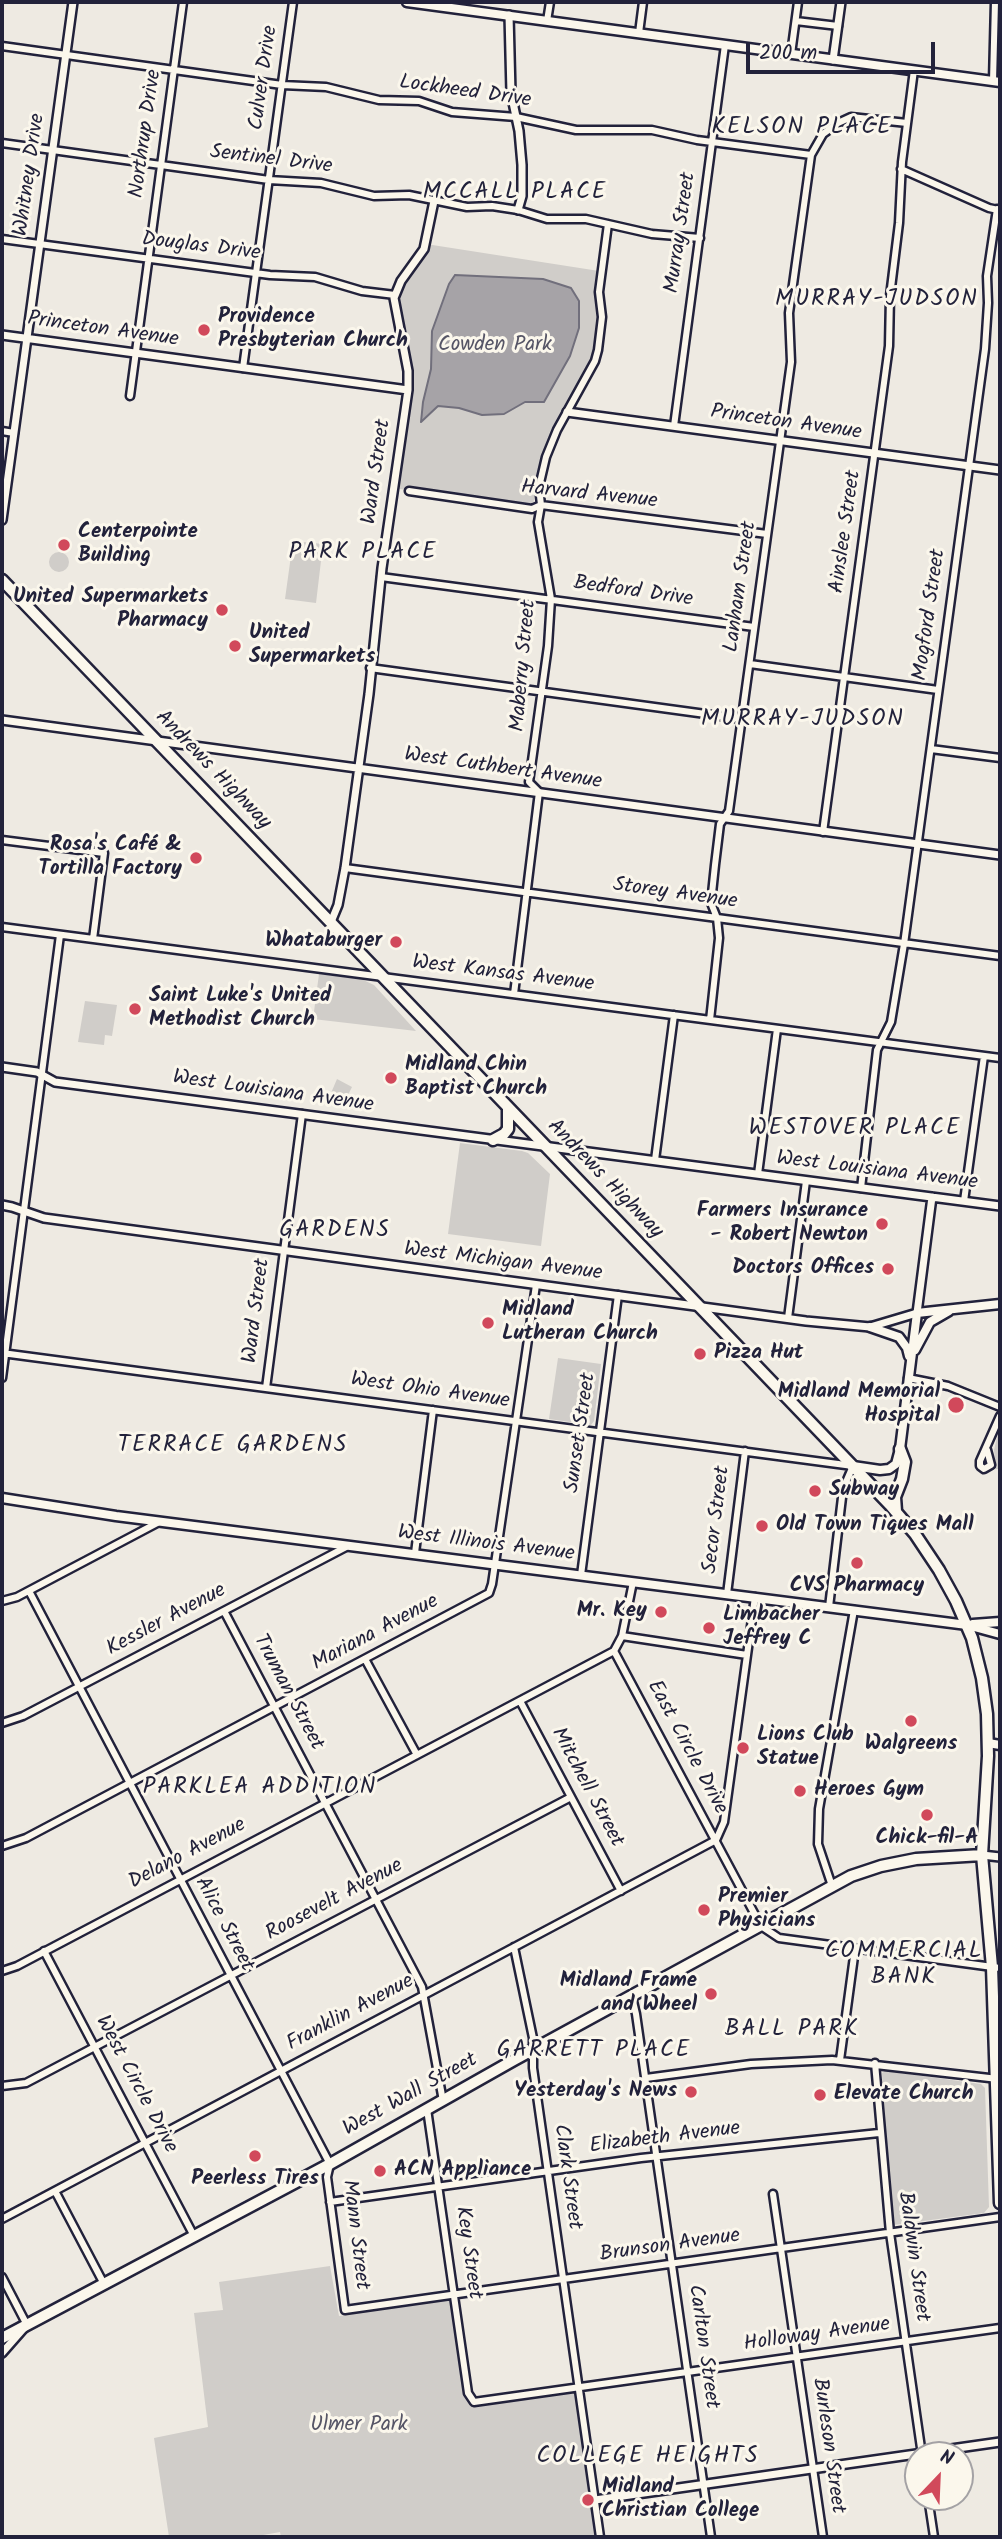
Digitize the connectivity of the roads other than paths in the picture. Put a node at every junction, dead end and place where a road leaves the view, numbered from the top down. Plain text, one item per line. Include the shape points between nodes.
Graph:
1 (73, 2) edge
2 (183, 2) edge
3 (293, 2) edge
4 (407, 2) edge
5 (550, 2) edge
6 (643, 2) edge
7 (798, 2) edge
8 (841, 2) edge
9 (995, 2) edge
10 (457, 5) edge
11 (509, 15) junction
12 (547, 21) junction
13 (796, 21) junction
14 (838, 26) junction
15 (639, 33) junction
16 (725, 45) junction
17 (2, 46) edge
18 (791, 54) junction
19 (66, 55) junction
20 (833, 60) junction
21 (174, 70) junction
22 (914, 70) junction
23 (997, 82) edge
24 (282, 85) junction
25 (516, 117) junction
26 (907, 122) junction
27 (712, 142) junction
28 (2, 143) edge
29 (52, 150) junction
30 (811, 155) junction
31 (161, 164) junction
32 (901, 169) junction
33 (269, 180) junction
34 (434, 201) junction
35 (518, 209) junction
36 (999, 210) edge
37 (607, 223) junction
38 (700, 238) junction
39 (2, 239) edge
40 (40, 244) junction
41 (148, 259) junction
42 (255, 272) junction
43 (395, 295) junction
44 (2, 335) edge
45 (26, 338) junction
46 (135, 353) junction
47 (243, 368) junction
48 (408, 390) junction
49 (130, 396) dead end
50 (567, 412) junction
51 (674, 426) junction
52 (2, 431) edge
53 (14, 433) junction
54 (779, 440) junction
55 (875, 453) junction
56 (968, 466) junction
57 (1000, 470) edge
58 (409, 491) dead end
59 (541, 505) junction
60 (2, 520) edge
61 (767, 534) junction
62 (381, 577) junction
63 (2, 580) edge
64 (551, 599) junction
65 (754, 626) junction
66 (750, 664) junction
67 (370, 668) junction
68 (844, 677) junction
69 (938, 690) junction
70 (542, 692) junction
71 (742, 719) junction
72 (2, 720) edge
73 (157, 742) junction
74 (931, 748) junction
75 (1000, 758) edge
76 (359, 768) junction
77 (540, 792) junction
78 (724, 818) junction
79 (823, 832) junction
80 (2, 840) edge
81 (918, 844) junction
82 (1000, 855) edge
83 (345, 867) junction
84 (526, 893) junction
85 (717, 918) junction
86 (331, 922) junction
87 (2, 928) edge
88 (60, 935) junction
89 (93, 939) junction
90 (904, 944) junction
91 (1000, 956) edge
92 (383, 977) junction
93 (514, 994) junction
94 (674, 1015) junction
95 (710, 1020) junction
96 (777, 1029) junction
97 (881, 1042) junction
98 (984, 1056) junction
99 (1000, 1058) edge
100 (2, 1067) edge
101 (42, 1074) junction
102 (508, 1108) junction
103 (302, 1114) junction
104 (493, 1140) junction
105 (545, 1146) junction
106 (655, 1160) junction
107 (758, 1174) junction
108 (806, 1181) junction
109 (861, 1188) junction
110 (932, 1197) junction
111 (964, 1201) junction
112 (2, 1205) edge
113 (1000, 1206) edge
114 (23, 1211) junction
115 (284, 1251) junction
116 (536, 1285) junction
117 (618, 1295) junction
118 (1000, 1304) edge
119 (699, 1306) junction
120 (956, 1308) junction
121 (916, 1312) junction
122 (788, 1318) junction
123 (870, 1327) junction
124 (3, 1354) edge
125 (910, 1362) junction
126 (908, 1377) junction
127 (2, 1378) edge
128 (266, 1388) junction
129 (1000, 1407) edge
130 (433, 1410) junction
131 (1000, 1416) edge
132 (517, 1421) junction
133 (600, 1432) junction
134 (900, 1450) junction
135 (987, 1450) dead end
136 (745, 1451) junction
137 (853, 1466) junction
138 (2, 1498) edge
139 (896, 1512) junction
140 (161, 1521) junction
141 (348, 1546) junction
142 (415, 1553) junction
143 (495, 1564) junction
144 (581, 1575) junction
145 (633, 1582) junction
146 (29, 1591) junction
147 (727, 1594) junction
148 (755, 1597) junction
149 (2, 1601) edge
150 (829, 1607) junction
151 (854, 1610) junction
152 (224, 1611) junction
153 (1000, 1622) edge
154 (967, 1625) junction
155 (1000, 1634) edge
156 (622, 1636) junction
157 (614, 1651) junction
158 (747, 1655) junction
159 (365, 1659) junction
160 (79, 1687) junction
161 (520, 1701) junction
162 (275, 1707) junction
163 (2, 1723) edge
164 (988, 1744) junction
165 (1000, 1745) edge
166 (416, 1755) junction
167 (129, 1784) junction
168 (570, 1797) junction
169 (326, 1803) junction
170 (716, 1840) junction
171 (2, 1846) edge
172 (982, 1855) junction
173 (1000, 1857) edge
174 (180, 1880) junction
175 (832, 1886) junction
176 (621, 1891) junction
177 (376, 1899) junction
178 (761, 1926) junction
179 (514, 1947) junction
180 (855, 1949) junction
181 (44, 1951) junction
182 (996, 1968) edge
183 (2, 1971) edge
184 (230, 1976) junction
185 (424, 1995) junction
186 (632, 1997) junction
187 (95, 2046) junction
188 (533, 2050) junction
189 (840, 2060) junction
190 (875, 2063) junction
191 (281, 2071) junction
192 (646, 2078) junction
193 (998, 2079) edge
194 (2, 2086) edge
195 (443, 2101) junction
196 (428, 2109) junction
197 (879, 2133) junction
198 (146, 2143) junction
199 (657, 2156) junction
200 (330, 2164) junction
201 (547, 2171) junction
202 (439, 2186) junction
203 (55, 2191) junction
204 (773, 2194) dead end
205 (330, 2202) junction
206 (1000, 2203) edge
207 (1000, 2217) edge
208 (2, 2218) edge
209 (890, 2233) junction
210 (194, 2235) junction
211 (781, 2249) junction
212 (672, 2264) junction
213 (2, 2277) edge
214 (563, 2280) junction
215 (104, 2284) junction
216 (455, 2296) junction
217 (345, 2310) joint
218 (27, 2325) junction
219 (1000, 2328) edge
220 (2, 2338) edge
221 (905, 2341) junction
222 (2, 2353) edge
223 (797, 2357) junction
224 (688, 2373) junction
225 (579, 2389) junction
226 (473, 2401) joint
227 (920, 2441) edge
228 (1000, 2442) edge
229 (974, 2446) edge
230 (904, 2456) edge
231 (813, 2469) junction
232 (704, 2485) junction
233 (595, 2500) junction
234 (930, 2511) edge
235 (600, 2537) edge
236 (711, 2537) edge
237 (823, 2537) edge
238 (934, 2537) edge

1 - 19 street, Whitney Drive
2 - 21 street, Northrup Drive
3 - 24 street, Culver Drive
4 - 10 main road
5 - 12 street
6 - 15 street
7 - 13 street
8 - 14 street
9 - 23 street
10 - 11 main road
11 - 12 main road
11 - 25 street via 509,67
12 - 15 main road
13 - 14 street
13 - 18 street
14 - 20 street
15 - 16 main road
16 - 18 main road
16 - 27 street, Murray Street
17 - 19 street, Lockheed Drive
18 - 20 main road
19 - 21 street, Lockheed Drive
19 - 29 street, Whitney Drive
20 - 22 main road
21 - 24 street, Lockheed Drive
21 - 31 street, Northrup Drive
22 - 23 main road
22 - 26 street, Ainslee Street
24 - 25 street, Lockheed Drive via 326,87 379,100 419,101 463,114
24 - 33 street, Culver Drive
25 - 27 street, Lockheed Drive via 576,130 652,130
25 - 35 street via 522,165
26 - 30 street via 851,117 823,134
26 - 32 street, Ainslee Street
27 - 30 street, Lockheed Drive
27 - 38 street, Murray Street
28 - 29 street, Sentinel Drive
29 - 31 street, Sentinel Drive
29 - 40 street, Whitney Drive
30 - 54 street, Lanham Street via 789,313 791,362
31 - 33 street, Sentinel Drive
31 - 41 street, Northrup Drive
32 - 36 street
32 - 55 street, Ainslee Street via 889,346
33 - 34 street, Sentinel Drive via 321,183 374,196 410,195
33 - 42 street, Culver Drive
34 - 35 street, Sentinel Drive
34 - 43 street via 424,249
35 - 37 street, Sentinel Drive via 547,219
36 - 56 street, Mogford Street via 987,276 987,332
37 - 38 street, Sentinel Drive via 645,233
37 - 50 street, Maberry Street via 598,349
38 - 51 street, Murray Street
39 - 40 street, Douglas Drive
40 - 41 street, Douglas Drive
40 - 45 street, Whitney Drive
41 - 42 street, Douglas Drive
41 - 46 street, Northrup Drive
42 - 43 street, Douglas Drive via 315,277
42 - 47 street, Culver Drive
43 - 48 street, Ward Street
44 - 45 street, Princeton Avenue
45 - 46 street, Princeton Avenue
45 - 53 street, Whitney Drive
46 - 47 street, Princeton Avenue
46 - 49 street, Northrup Drive
47 - 48 street, Princeton Avenue
48 - 62 street, Ward Street
50 - 51 street, Princeton Avenue
50 - 59 street, Maberry Street via 546,457 539,487
51 - 54 street, Princeton Avenue
52 - 53 street
53 - 60 street, Whitney Drive
54 - 55 street, Princeton Avenue
54 - 61 street, Lanham Street
55 - 56 street, Princeton Avenue
55 - 68 street, Ainslee Street
56 - 57 street, Princeton Avenue
56 - 69 street, Mogford Street
58 - 59 street, Harvard Avenue via 532,509
59 - 61 street, Harvard Avenue
59 - 64 street, Maberry Street via 538,522
61 - 65 street, Lanham Street
62 - 64 street, Bedford Drive
62 - 67 street, Ward Street
63 - 73 main road, Andrews Highway
64 - 65 street, Bedford Drive
64 - 70 street, Maberry Street
65 - 66 street, Lanham Street
66 - 68 street
66 - 71 street, Lanham Street
67 - 70 street
67 - 76 street, Ward Street
68 - 69 street
68 - 79 street, Ainslee Street
69 - 74 street, Mogford Street
70 - 71 street
70 - 77 street, Maberry Street via 529,782
71 - 78 street, Lanham Street via 729,811
72 - 73 street, West Cuthbert Avenue
73 - 76 street, West Cuthbert Avenue
73 - 86 main road, Andrews Highway
74 - 75 street
74 - 81 street, Mogford Street
76 - 77 street, West Cuthbert Avenue
76 - 83 street, Ward Street
77 - 78 street, West Cuthbert Avenue
77 - 84 street, Maberry Street
78 - 79 street, West Cuthbert Avenue
78 - 85 street, Lanham Street via 711,903
79 - 81 street, West Cuthbert Avenue
80 - 89 street via 104,853
81 - 82 street, West Cuthbert Avenue
81 - 90 street, Mogford Street
83 - 84 street, Storey Avenue
83 - 86 street, Ward Street
84 - 85 street, Storey Avenue
84 - 93 street, Maberry Street
85 - 90 street, Storey Avenue
85 - 95 street, Lanham Street
86 - 92 main road, Andrews Highway
87 - 88 street, West Kansas Avenue
88 - 89 street, West Kansas Avenue
88 - 101 street
89 - 92 street, West Kansas Avenue
90 - 91 street, Storey Avenue
90 - 97 street, Mogford Street via 891,1022
92 - 93 street, West Kansas Avenue
92 - 102 main road, Andrews Highway
93 - 94 street, West Kansas Avenue
94 - 95 street, West Kansas Avenue
94 - 106 street
95 - 96 street, West Kansas Avenue
96 - 97 street, West Kansas Avenue
96 - 107 street
97 - 98 street, West Kansas Avenue
97 - 109 street, Mogford Street
98 - 99 street, West Kansas Avenue
98 - 111 street
100 - 101 street, West Louisiana Avenue
101 - 103 street, West Louisiana Avenue via 55,1082
101 - 114 street
102 - 104 main road via 508,1129
102 - 105 main road, Andrews Highway
103 - 104 street, West Louisiana Avenue
103 - 115 street, Ward Street
104 - 105 street, West Louisiana Avenue
105 - 106 street, West Louisiana Avenue
105 - 119 main road, Andrews Highway
106 - 107 street, West Louisiana Avenue
107 - 108 street, West Louisiana Avenue
108 - 109 street, West Louisiana Avenue
108 - 122 street
109 - 110 street, West Louisiana Avenue
110 - 111 street, West Louisiana Avenue
110 - 121 street
111 - 113 street, West Louisiana Avenue
112 - 114 street, West Michigan Avenue
114 - 115 street, West Michigan Avenue via 44,1218
114 - 124 street
115 - 116 street, West Michigan Avenue
115 - 128 street, Ward Street
116 - 117 street, West Michigan Avenue
116 - 132 street, Mariana Avenue
117 - 119 street, West Michigan Avenue
117 - 133 street, Sunset Street
118 - 120 main road, West Michigan Avenue
119 - 122 street, West Michigan Avenue
119 - 137 main road, Andrews Highway
120 - 121 main road, West Michigan Avenue
120 - 125 main road via 930,1322
121 - 123 street, West Michigan Avenue
121 - 125 main road
122 - 123 street, West Michigan Avenue
123 - 125 main road via 903,1341
124 - 127 street
124 - 128 street, West Ohio Avenue
125 - 126 main road
126 - 129 street via 948,1386
126 - 134 main road
128 - 130 street, West Ohio Avenue
130 - 132 street, West Ohio Avenue
130 - 142 street
131 - 135 street
132 - 133 street, West Ohio Avenue
132 - 143 street, Mariana Avenue
133 - 136 street, West Ohio Avenue
133 - 144 street, Sunset Street
134 - 137 main road via 896,1464 889,1469
134 - 139 main road via 905,1462 895,1497
136 - 137 street, West Ohio Avenue
136 - 147 street, Secor Street
137 - 139 main road, Andrews Highway
137 - 150 street via 843,1489
138 - 140 main road, West Illinois Avenue
139 - 154 main road, Andrews Highway via 931,1558
140 - 141 main road, West Illinois Avenue
140 - 146 street
141 - 142 main road, West Illinois Avenue
141 - 152 street, Kessler Avenue
142 - 143 main road, West Illinois Avenue
143 - 144 main road, West Illinois Avenue
143 - 159 street, Mariana Avenue via 492,1587 483,1598
144 - 145 main road, West Illinois Avenue
145 - 147 main road, West Illinois Avenue
145 - 156 street
146 - 149 street
146 - 160 street, Alice Street
147 - 148 main road, West Illinois Avenue
148 - 150 main road, West Illinois Avenue
148 - 158 street
150 - 151 main road, West Illinois Avenue
151 - 154 main road, West Illinois Avenue
151 - 175 street via 819,1809 818,1844
152 - 160 street, Kessler Avenue
152 - 162 street, Truman Street
153 - 154 main road, West Illinois Avenue
154 - 155 main road, West Illinois Avenue
154 - 164 main road, Andrews Highway via 982,1678
156 - 157 street
156 - 158 street
157 - 161 street, Delano Avenue
157 - 170 street, East Circle Drive
158 - 170 street via 724,1822
159 - 162 street, Mariana Avenue
159 - 166 street
160 - 163 street, Kessler Avenue
160 - 167 street, Alice Street
161 - 166 street, Delano Avenue
161 - 168 street, Mitchell Street
162 - 167 street, Mariana Avenue
162 - 169 street, Truman Street
164 - 165 main road
164 - 172 main road, Andrews Highway
166 - 169 street, Delano Avenue
167 - 171 street, Mariana Avenue
167 - 174 street, Alice Street
168 - 176 street, Mitchell Street
168 - 177 street, Roosevelt Avenue
169 - 174 street, Delano Avenue
169 - 177 street, Truman Street
170 - 176 street, Franklin Avenue
170 - 178 street, East Circle Drive
172 - 173 street, West Wall Street
172 - 175 main road, West Wall Street via 881,1866
172 - 182 main road, Andrews Highway
174 - 181 street, Delano Avenue
174 - 184 street, Alice Street
175 - 178 main road, West Wall Street
176 - 179 street, Franklin Avenue
177 - 184 street, Roosevelt Avenue
177 - 185 street, Truman Street
178 - 180 street via 779,1938
178 - 186 main road, West Wall Street
179 - 185 street, Franklin Avenue
179 - 188 street, Clark Street
180 - 182 street
180 - 189 street
181 - 183 street, Delano Avenue
181 - 187 street, West Circle Drive
182 - 193 main road, Andrews Highway
184 - 187 street, Roosevelt Avenue
184 - 191 street, Alice Street
185 - 191 street, Franklin Avenue
185 - 195 street, Truman Street
186 - 188 main road, West Wall Street
186 - 192 street, Carlton Street
187 - 194 street, Roosevelt Avenue via 26,2083
187 - 198 street, West Circle Drive
188 - 195 main road, West Wall Street
188 - 201 street, Clark Street
189 - 190 street
189 - 192 street via 751,2064
190 - 193 street
190 - 197 street, Baldwin Street
191 - 198 street, Franklin Avenue
191 - 200 street, Alice Street
192 - 199 street, Carlton Street
193 - 206 main road, Andrews Highway
195 - 196 main road, West Wall Street
196 - 200 main road, West Wall Street
196 - 202 street, Key Street
197 - 199 street, Elizabeth Avenue
197 - 209 street, Baldwin Street
198 - 203 street, Franklin Avenue
198 - 210 street, West Circle Drive
199 - 201 street, Elizabeth Avenue
199 - 212 street, Carlton Street
200 - 205 street, Mann Street
200 - 210 main road, West Wall Street
201 - 202 street, Elizabeth Avenue
201 - 214 street, Clark Street
202 - 205 street, Elizabeth Avenue
202 - 216 street, Key Street
203 - 208 street, Franklin Avenue
203 - 215 street
204 - 211 street, Burleson Street
205 - 217 street, Mann Street
207 - 209 street, Brunson Avenue
209 - 211 street, Brunson Avenue
209 - 221 street, Baldwin Street
210 - 215 main road, West Wall Street
211 - 212 street, Brunson Avenue
211 - 223 street, Burleson Street
212 - 214 street, Brunson Avenue
212 - 224 street, Carlton Street
213 - 218 street
214 - 216 street, Brunson Avenue
214 - 225 street, Clark Street
215 - 218 main road, West Wall Street
216 - 217 street, Brunson Avenue
216 - 226 street, Key Street via 468,2393
218 - 220 main road, West Wall Street
218 - 222 street
219 - 221 street, Holloway Avenue
221 - 223 street, Holloway Avenue
221 - 227 street, Baldwin Street
223 - 224 street, Holloway Avenue
223 - 231 street, Burleson Street
224 - 225 street, Holloway Avenue
224 - 232 street, Carlton Street
225 - 226 street, Holloway Avenue
225 - 233 street, Clark Street
228 - 229 street
230 - 231 street
231 - 232 street
231 - 237 street, Burleson Street
232 - 233 street
232 - 236 street, Carlton Street
233 - 235 street, Clark Street
234 - 238 street

